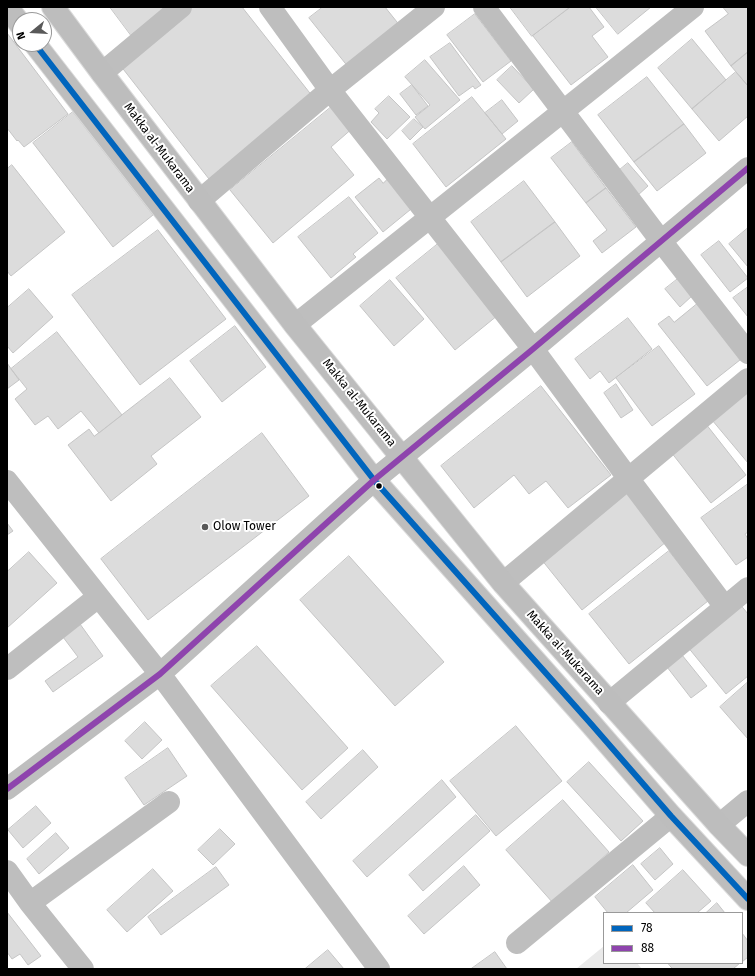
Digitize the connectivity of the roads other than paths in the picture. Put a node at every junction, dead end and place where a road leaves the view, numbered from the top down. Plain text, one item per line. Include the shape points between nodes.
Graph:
1 (53, 7) edge
2 (181, 7) edge
3 (270, 7) edge
4 (434, 7) edge
5 (484, 7) edge
6 (693, 7) edge
7 (41, 52) edge
8 (102, 73) junction
9 (330, 90) junction
10 (564, 112) junction
11 (748, 168) edge
12 (199, 201) junction
13 (430, 216) junction
14 (661, 241) junction
15 (295, 325) junction
16 (533, 349) junction
17 (748, 353) edge
18 (748, 379) edge
19 (403, 457) junction
20 (628, 478) junction
21 (374, 480) junction
22 (7, 481) edge
23 (503, 583) junction
24 (748, 588) edge
25 (98, 597) junction
26 (726, 607) junction
27 (7, 669) edge
28 (160, 674) junction
29 (609, 703) junction
30 (7, 789) edge
31 (748, 801) edge
32 (169, 802) dead end
33 (670, 816) junction
34 (719, 825) junction
35 (748, 855) edge
36 (7, 871) edge
37 (748, 899) edge
38 (30, 903) junction
39 (516, 943) dead end
40 (83, 969) edge
41 (379, 969) edge

1 - 8 highway, Makka al-Mukarama
2 - 8 street
3 - 9 street
4 - 9 street
5 - 10 street
6 - 10 street
7 - 21 highway
8 - 12 highway, Makka al-Mukarama
9 - 12 street
9 - 13 street
10 - 13 street
10 - 14 street
11 - 14 street
12 - 15 highway, Makka al-Mukarama
13 - 15 street
13 - 16 street
14 - 16 street
14 - 17 street
15 - 19 highway, Makka al-Mukarama
16 - 19 street
16 - 20 street
18 - 20 street
19 - 21 street
19 - 23 highway, Makka al-Mukarama
20 - 23 street
20 - 26 street
21 - 28 street
21 - 33 highway
22 - 25 street
23 - 29 highway, Makka al-Mukarama
24 - 26 street
25 - 27 street
25 - 28 street
26 - 29 street
28 - 30 street
28 - 41 street
29 - 34 highway, Makka al-Mukarama
31 - 34 street
32 - 38 street
33 - 37 highway
33 - 39 street
34 - 35 highway, Makka al-Mukarama
36 - 38 street
38 - 40 street

